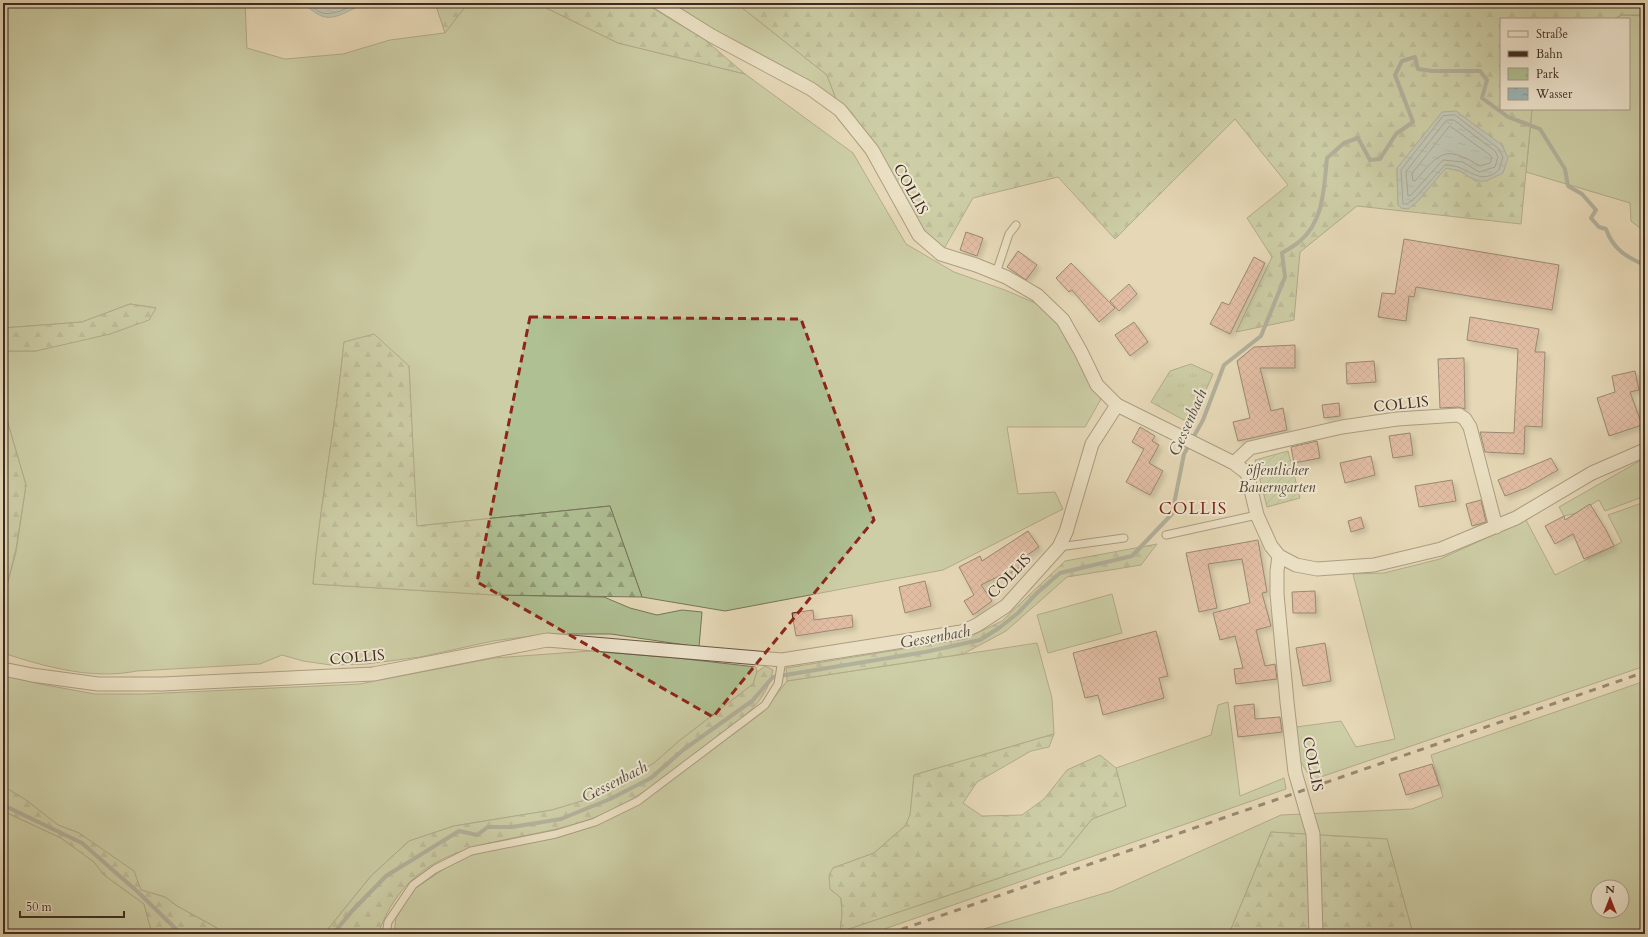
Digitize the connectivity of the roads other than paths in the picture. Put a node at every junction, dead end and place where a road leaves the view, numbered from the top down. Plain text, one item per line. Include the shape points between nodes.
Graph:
1 (659, 3) edge
2 (1016, 225) dead end
3 (996, 273) junction
4 (1117, 405) junction
5 (1645, 450) edge
6 (1234, 463) junction
7 (1257, 515) junction
8 (1496, 527) junction
9 (1166, 535) dead end
10 (1124, 538) dead end
11 (1059, 547) junction
12 (1279, 556) junction
13 (781, 664) junction
14 (3, 668) edge
15 (386, 934) edge
16 (1316, 934) edge

1 - 3 street, COLLIS via 712,36 811,89 840,110 872,150 919,235 941,254
2 - 3 lane via 1009,234
3 - 4 street, COLLIS via 1037,295 1063,320 1097,385
4 - 6 street, COLLIS
4 - 11 street, COLLIS via 1092,444 1066,532
5 - 8 street, COLLIS via 1592,473
6 - 7 street, COLLIS via 1247,473
6 - 8 street, COLLIS via 1250,448 1342,427 1397,419 1459,415 1470,427
7 - 9 lane
7 - 12 street, COLLIS via 1271,546
8 - 12 street, COLLIS via 1441,549 1374,564 1317,569 1296,565
10 - 11 lane
11 - 13 street, COLLIS via 1006,606 978,625 961,632
12 - 16 street, COLLIS via 1277,594 1295,772 1313,834
13 - 14 street, COLLIS via 548,640 373,674 162,684 98,684 32,676
13 - 15 lane via 778,684 765,705 638,801 595,822 556,834 471,851 435,869 413,885 388,922

